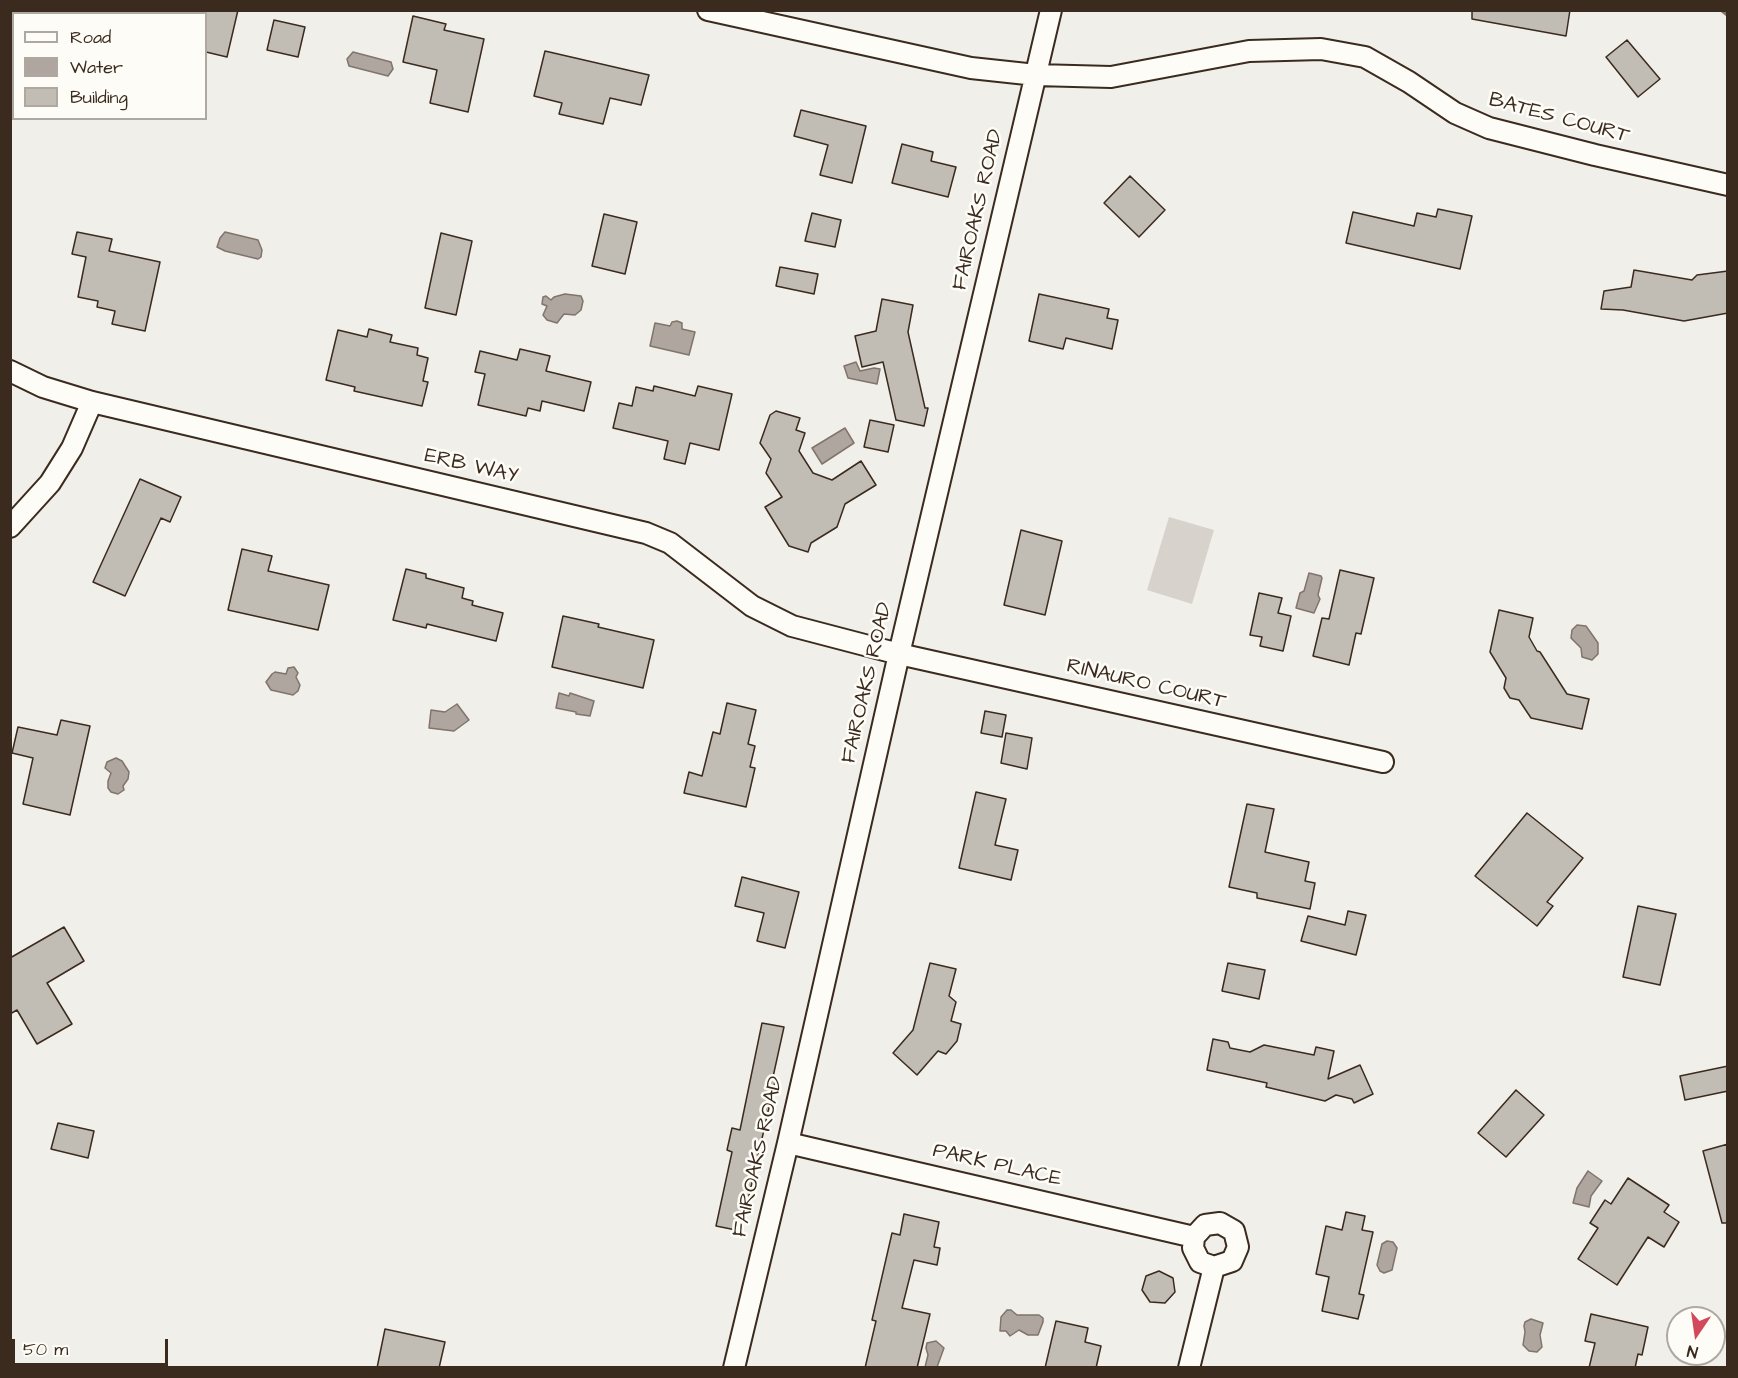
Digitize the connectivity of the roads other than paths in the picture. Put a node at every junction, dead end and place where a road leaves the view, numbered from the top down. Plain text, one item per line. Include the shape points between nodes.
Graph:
1 (708, 10) edge
2 (1051, 10) edge
3 (1036, 75) junction
4 (1728, 185) edge
5 (10, 371) edge
6 (92, 402) junction
7 (10, 527) edge
8 (899, 654) junction
9 (1383, 762) dead end
10 (788, 1143) junction
11 (1194, 1237) junction
12 (1214, 1268) junction
13 (734, 1368) edge
14 (1189, 1368) edge

1 - 3 street, BATES COURT via 970,69
2 - 3 street, FAIROAKS ROAD
3 - 4 street, BATES COURT via 1111,77 1249,51 1321,49 1365,57 1455,112 1489,128
3 - 8 street, FAIROAKS ROAD
5 - 6 street, ERB WAY via 43,387
6 - 7 street via 72,448 50,483
6 - 8 street, ERB WAY via 646,533 670,543 752,606 792,626
8 - 9 street, RINAURO COURT
8 - 10 street, FAIROAKS ROAD
10 - 11 street, PARK PLACE
10 - 13 street, FAIROAKS ROAD
11 - 12 street via 1193,1248 1200,1262
11 - 12 street via 1205,1225 1220,1223 1234,1231 1238,1247 1232,1261
12 - 14 street

